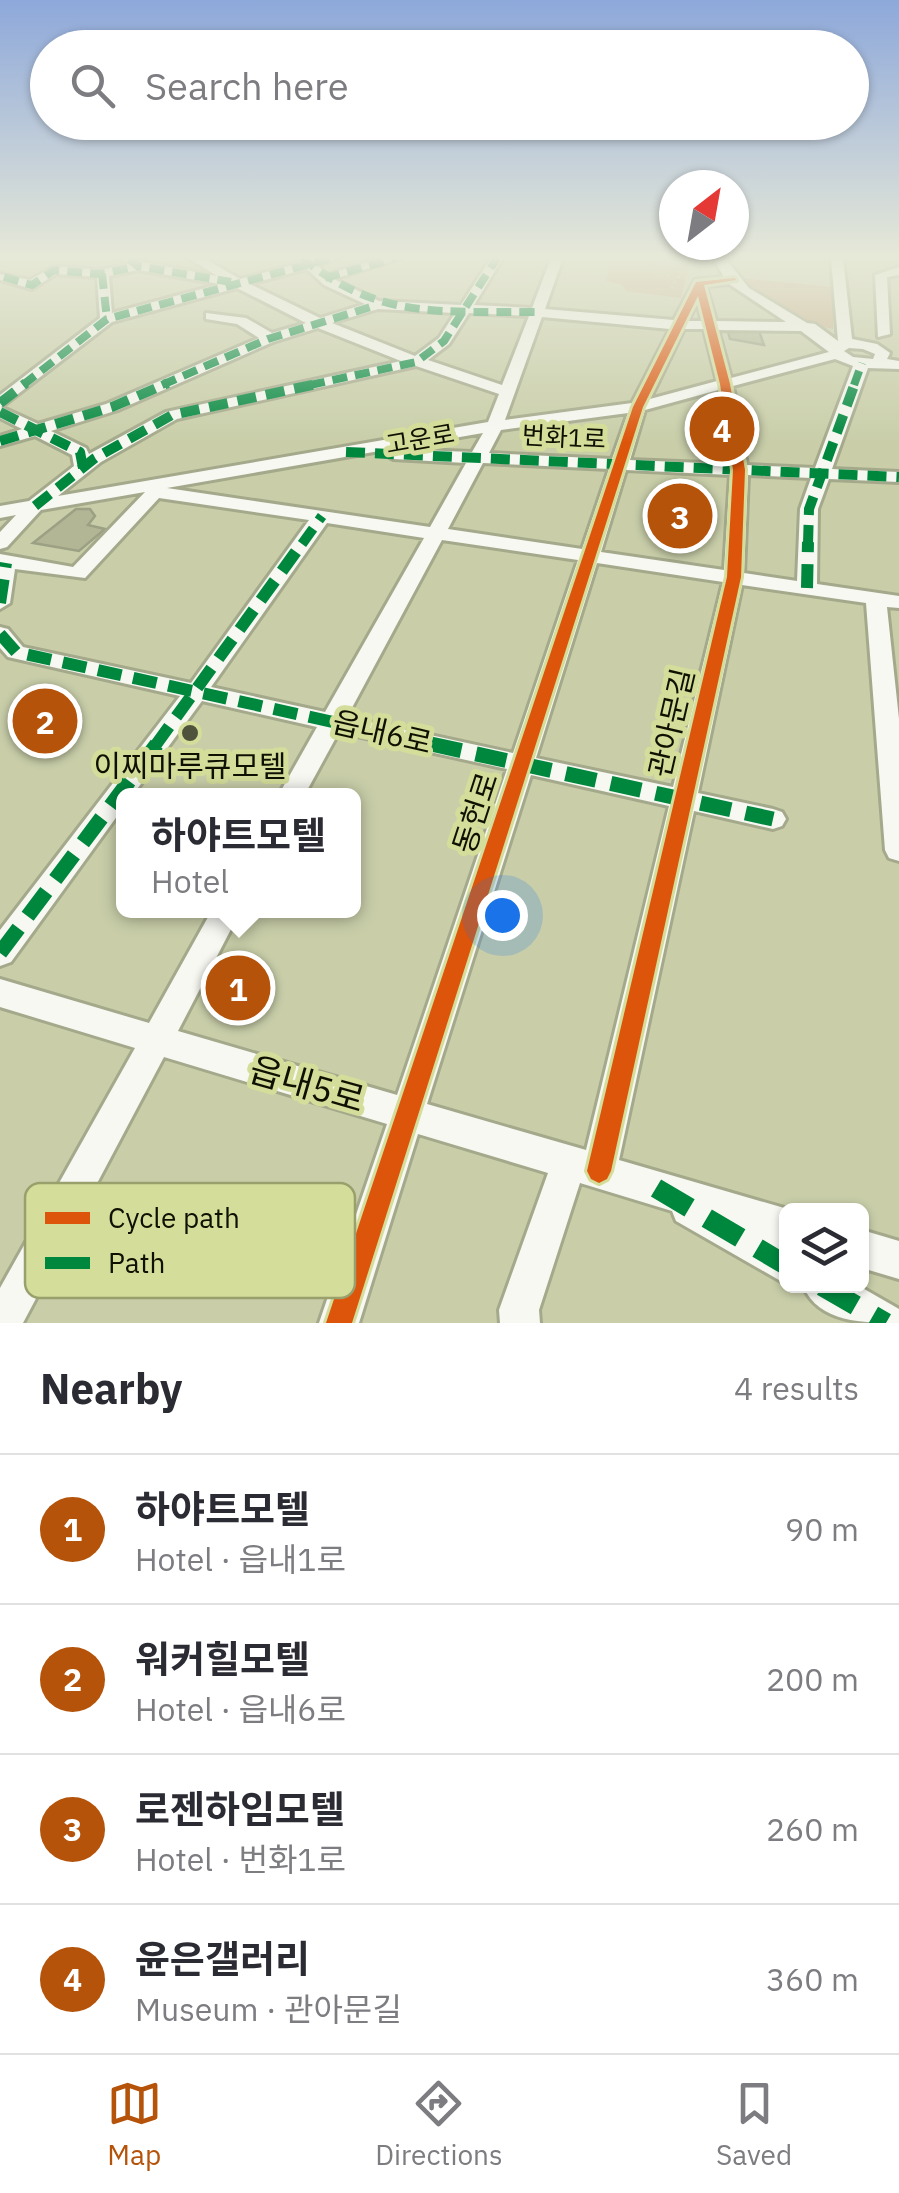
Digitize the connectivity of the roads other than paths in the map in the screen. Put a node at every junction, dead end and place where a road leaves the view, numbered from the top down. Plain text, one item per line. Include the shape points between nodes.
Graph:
1 (105, 320) edge
2 (233, 320) edge
3 (309, 320) edge
4 (331, 320) edge
5 (459, 320) edge
6 (531, 320) edge
7 (592, 320) edge
8 (682, 320) edge
9 (708, 320) edge
10 (796, 320) edge
11 (841, 320) edge
12 (318, 324) junction
13 (679, 326) junction
14 (709, 326) junction
15 (810, 327) junction
16 (894, 331) edge
17 (270, 338) junction
18 (840, 348) junction
19 (868, 358) junction
20 (416, 362) junction
21 (899, 365) edge
22 (899, 382) edge
23 (725, 384) junction
24 (507, 392) junction
25 (0, 403) edge
26 (638, 407) junction
27 (0, 412) edge
28 (495, 426) junction
29 (31, 429) junction
30 (0, 441) edge
31 (346, 452) junction
32 (477, 458) junction
33 (618, 464) junction
34 (84, 468) junction
35 (739, 470) junction
36 (823, 474) junction
37 (899, 477) edge
38 (154, 489) junction
39 (35, 506) junction
40 (0, 512) edge
41 (322, 516) junction
42 (436, 533) junction
43 (2, 546) edge
44 (589, 556) junction
45 (734, 577) junction
46 (807, 588) junction
47 (888, 600) edge
48 (0, 603) edge
49 (0, 634) edge
50 (196, 692) junction
51 (332, 722) junction
52 (521, 764) junction
53 (124, 788) edge
54 (295, 788) edge
55 (116, 799) edge
56 (683, 800) junction
57 (773, 819) dead end
58 (899, 850) edge
59 (223, 918) edge
60 (0, 953) edge
61 (0, 994) edge
62 (155, 1040) junction
63 (407, 1114) junction
64 (584, 1167) junction
65 (78, 1183) edge
66 (656, 1188) junction
67 (779, 1225) edge
68 (869, 1251) edge
69 (899, 1260) edge
70 (779, 1261) edge
71 (355, 1274) edge
72 (25, 1280) edge
73 (834, 1293) edge
74 (347, 1298) edge
75 (2, 1323) edge
76 (339, 1323) edge
77 (520, 1323) edge
78 (886, 1323) edge

1 - 25 street
2 - 17 street
3 - 12 street
4 - 12 street
5 - 20 street
6 - 24 street
7 - 13 street
8 - 13 street
9 - 14 street, 관아문길
10 - 15 street
11 - 18 street
12 - 17 street
12 - 20 street
13 - 14 street
13 - 26 street, 동헌로
14 - 15 street
14 - 23 street, 관아문길
15 - 18 street
16 - 19 street
17 - 29 street via 112,407
18 - 19 street, 고운로
18 - 23 street, 고운로
19 - 21 street, 고운로
19 - 22 street
19 - 36 street
20 - 24 street
20 - 34 street via 172,415
23 - 26 street, 고운로
23 - 35 street, 관아문길
24 - 28 street
26 - 28 street, 고운로
26 - 33 street, 동헌로
27 - 29 street
28 - 31 street, 고운로
28 - 32 street
29 - 30 street
29 - 34 street via 80,452
31 - 32 street, 번화1로
31 - 38 street, 고운로
32 - 33 street, 번화1로
32 - 42 street
33 - 35 street, 번화1로
33 - 44 street, 동헌로
34 - 39 street
35 - 36 street, 번화1로
35 - 45 street, 관아문길
36 - 37 street, 번화1로
36 - 46 street via 809,510
38 - 39 street, 고운로
38 - 41 street
38 - 43 street via 78,574
39 - 40 street, 고운로
39 - 43 street
41 - 42 street
41 - 50 street
42 - 44 street
42 - 51 street
43 - 48 street
44 - 45 street
44 - 52 street, 동헌로
45 - 46 street
45 - 56 street, 관아문길
46 - 47 street
47 - 58 street
49 - 50 street, 읍내6로 via 16,652
50 - 51 street, 읍내6로
50 - 53 street
51 - 52 street, 읍내6로
51 - 54 street
52 - 56 street, 읍내6로
52 - 63 street, 동헌로
55 - 60 street
56 - 57 street, 읍내6로
56 - 64 street, 관아문길
59 - 62 street
61 - 62 street, 읍내5로
62 - 63 street, 읍내5로
62 - 65 street
63 - 64 street, 읍내5로
63 - 71 street, 동헌로
64 - 66 street, 읍내5로
64 - 77 street, 관아문길 via 519,1310
66 - 67 street, 읍내5로
66 - 70 street
68 - 69 street
72 - 75 street
73 - 78 street
74 - 76 street, 동헌로

